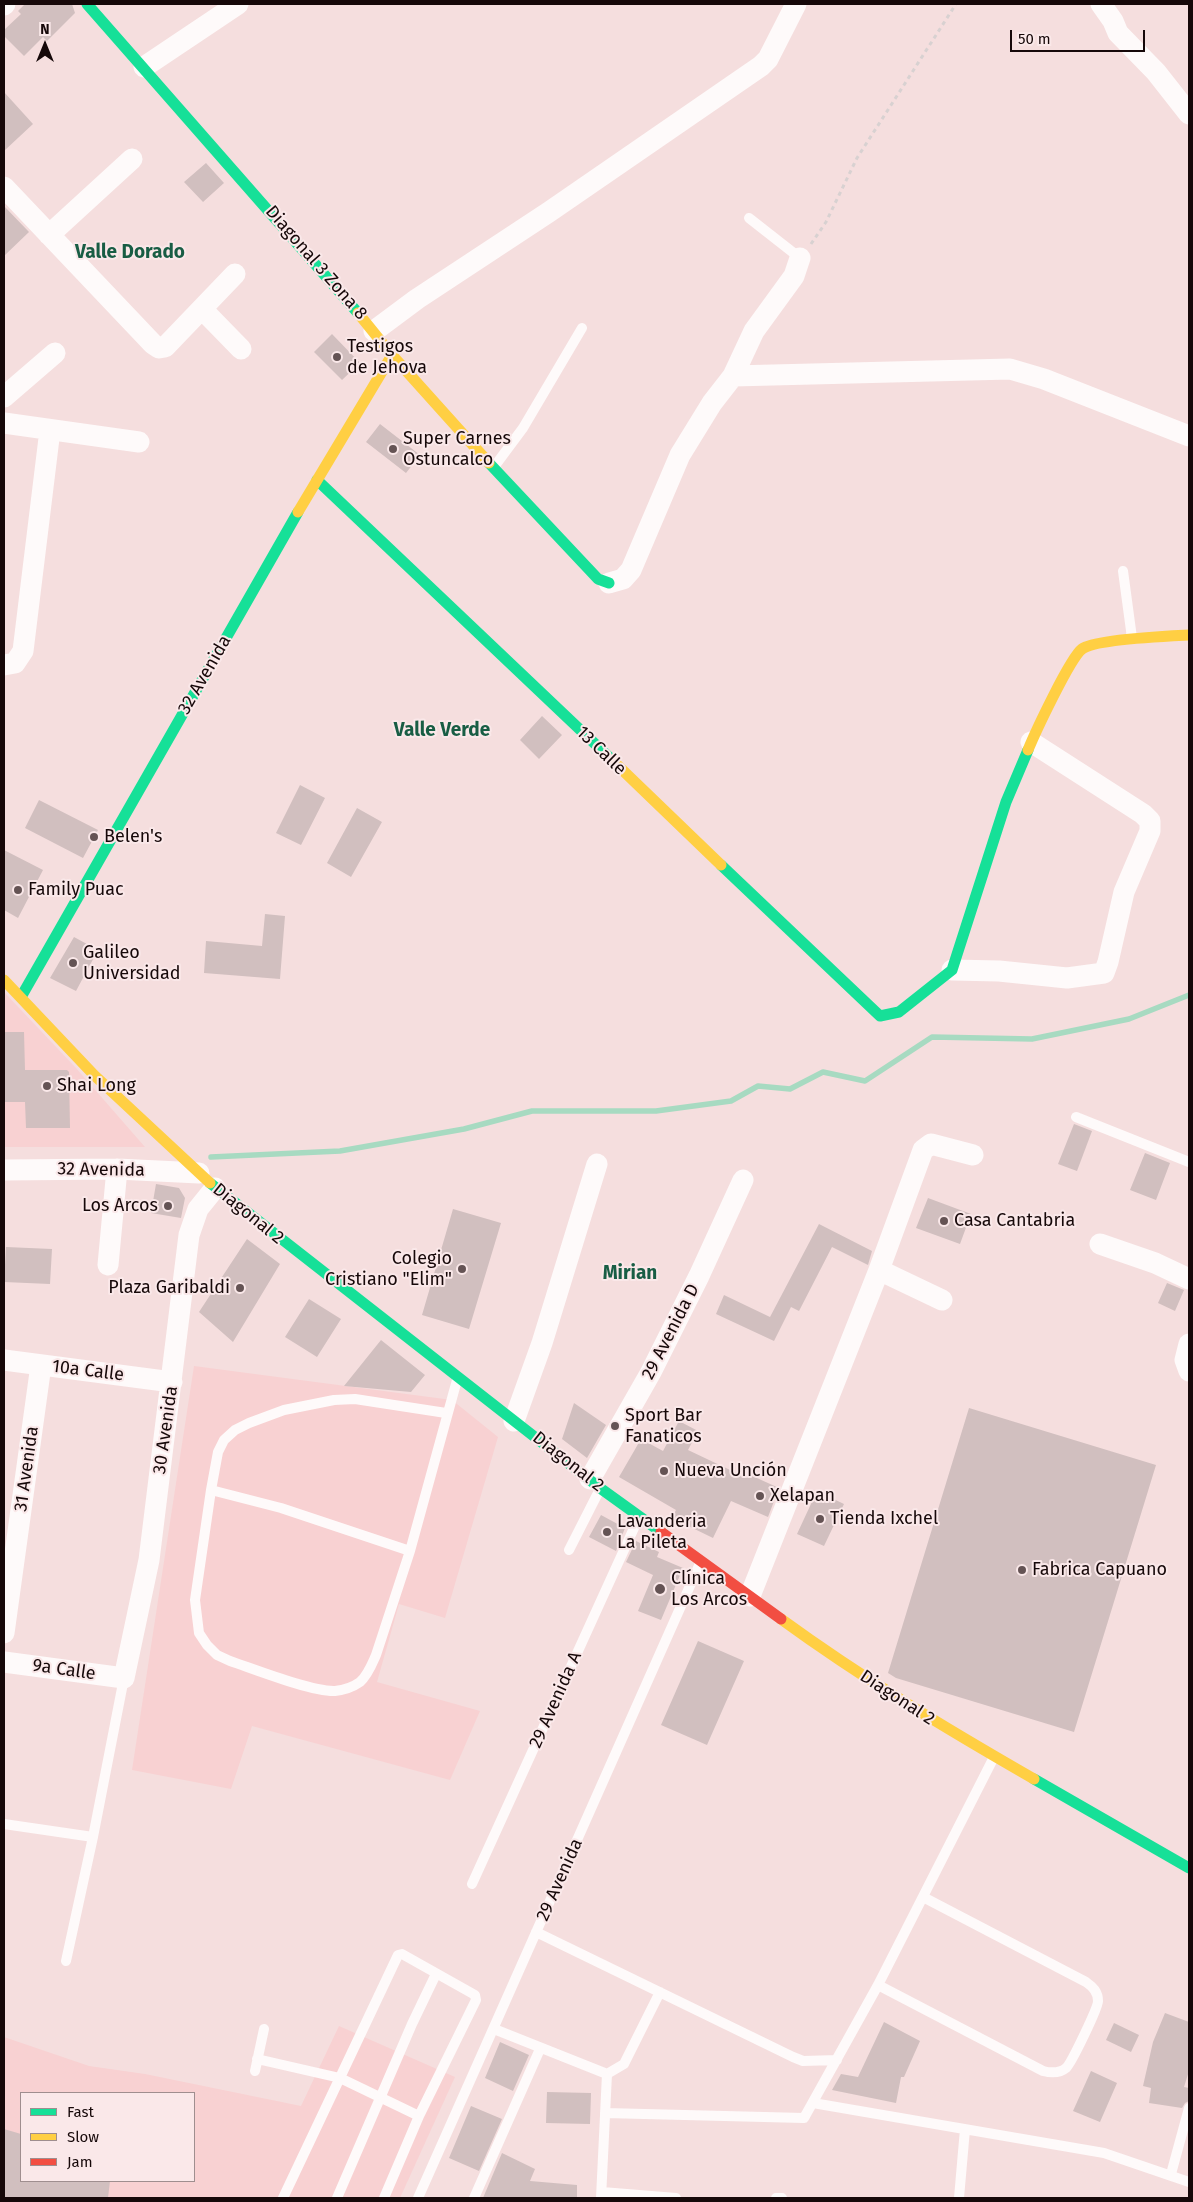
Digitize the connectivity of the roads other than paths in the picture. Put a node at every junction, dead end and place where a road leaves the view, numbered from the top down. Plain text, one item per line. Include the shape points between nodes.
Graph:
1 (88, 4) edge
2 (238, 4) edge
3 (796, 4) edge
4 (1101, 4) edge
5 (144, 67) junction
6 (1189, 114) edge
7 (132, 159) dead end
8 (4, 187) edge
9 (749, 218) dead end
10 (49, 235) junction
11 (800, 258) joint
12 (235, 274) dead end
13 (202, 309) junction
14 (582, 328) dead end
15 (374, 331) junction
16 (241, 349) dead end
17 (55, 353) dead end
18 (392, 355) junction
19 (733, 376) junction
20 (4, 398) edge
21 (4, 423) edge
22 (50, 430) junction
23 (1189, 436) edge
24 (138, 442) dead end
25 (493, 468) junction
26 (317, 480) junction
27 (1123, 572) dead end
28 (609, 583) joint
29 (1189, 635) edge
30 (1132, 639) junction
31 (4, 665) edge
32 (1031, 742) junction
33 (952, 970) junction
34 (4, 980) edge
35 (21, 997) junction
36 (1076, 1117) dead end
37 (973, 1155) dead end
38 (1189, 1162) edge
39 (596, 1164) dead end
40 (4, 1170) edge
41 (117, 1170) junction
42 (199, 1173) junction
43 (743, 1180) dead end
44 (215, 1188) junction
45 (1100, 1244) dead end
46 (108, 1265) dead end
47 (879, 1270) junction
48 (1189, 1278) edge
49 (942, 1300) dead end
50 (4, 1360) edge
51 (41, 1365) junction
52 (458, 1377) junction
53 (172, 1382) junction
54 (446, 1413) junction
55 (514, 1421) junction
56 (595, 1483) junction
57 (210, 1490) junction
58 (640, 1516) junction
59 (569, 1550) dead end
60 (410, 1551) junction
61 (701, 1560) junction
62 (750, 1596) junction
63 (4, 1633) edge
64 (4, 1662) edge
65 (124, 1678) junction
66 (994, 1756) junction
67 (4, 1824) edge
68 (93, 1837) junction
69 (1189, 1868) edge
70 (472, 1884) dead end
71 (923, 1897) junction
72 (536, 1932) junction
73 (66, 1960) dead end
74 (436, 1974) junction
75 (878, 1985) junction
76 (660, 1992) junction
77 (494, 2029) junction
78 (264, 2030) dead end
79 (540, 2049) junction
80 (257, 2059) junction
81 (837, 2060) junction
82 (255, 2071) dead end
83 (607, 2074) junction
84 (340, 2078) junction
85 (381, 2097) junction
86 (813, 2103) junction
87 (1189, 2108) edge
88 (605, 2113) junction
89 (419, 2116) junction
90 (966, 2129) junction
91 (1171, 2174) junction
92 (1189, 2182) edge
93 (602, 2195) edge
94 (650, 2197) edge
95 (283, 2198) edge
96 (337, 2198) edge
97 (384, 2198) edge
98 (418, 2198) edge
99 (474, 2198) edge
100 (676, 2198) edge
101 (776, 2198) edge
102 (782, 2198) edge
103 (958, 2198) edge

1 - 5 street, Diagonal 3 Zona 8
2 - 5 street
3 - 15 street via 771,54 761,66
4 - 6 street via 1118,33 1156,72
5 - 15 street, Diagonal 3 Zona 8
7 - 10 street
8 - 10 street
9 - 11 lane
10 - 13 street via 159,348 165,347
11 - 19 street via 797,270 754,331
12 - 13 street
13 - 16 street
14 - 25 lane via 523,428
15 - 18 street, Diagonal 3 Zona 8
17 - 20 street
18 - 25 street, Diagonal 3 Zona 8
18 - 26 street, 32 Avenida
19 - 23 street via 1010,369 1044,379
19 - 28 street via 680,455 630,570 623,579
21 - 22 street
22 - 24 street
22 - 31 street via 23,650 15,663
25 - 28 street, Diagonal 3 Zona 8 via 593,574
26 - 33 street, 13 Calle via 880,1016 899,1012
26 - 35 street, 32 Avenida
27 - 30 lane
29 - 30 street
30 - 32 street via 1082,649
32 - 33 street via 1006,802
32 - 33 street via 1150,821 1150,831 1124,892 1108,962 1104,972 1067,978
34 - 35 street, Diagonal 2
35 - 42 street, Diagonal 2 via 94,1075
36 - 38 lane
37 - 47 street via 933,1144 928,1144 923,1150
39 - 55 street via 542,1342
40 - 41 street, 32 Avenida
41 - 42 street, 32 Avenida
41 - 46 street
42 - 44 street, Diagonal 2
43 - 56 street, 29 Avenida D via 699,1276
44 - 52 street, Diagonal 2
44 - 53 street, 30 Avenida via 198,1209 189,1234
45 - 48 street
47 - 49 street
47 - 62 street
50 - 51 street, 10a Calle
51 - 53 street, 10a Calle
51 - 63 street, 31 Avenida
52 - 54 lane
52 - 55 street, Diagonal 2
53 - 65 street, 30 Avenida via 149,1560
54 - 57 lane via 355,1399 311,1403 284,1410 249,1423 224,1440 218,1452
54 - 60 lane
55 - 56 street, Diagonal 2
56 - 58 street, Diagonal 2
56 - 59 lane
57 - 60 lane via 281,1508
57 - 60 lane via 195,1600 199,1633 218,1655 230,1661 318,1689 350,1688 369,1670
58 - 61 street, Diagonal 2
58 - 70 lane, 29 Avenida A
61 - 62 street, Diagonal 2
61 - 72 lane, 29 Avenida
62 - 66 street, Diagonal 2 via 824,1650
64 - 65 street, 9a Calle
65 - 68 lane
66 - 69 street, Diagonal 2
66 - 71 lane
67 - 68 lane
68 - 73 lane
71 - 75 lane
71 - 75 lane via 1094,1988 1097,2006 1069,2065 1059,2072 1043,2071
72 - 76 lane
72 - 77 lane, 29 Avenida
74 - 84 lane via 402,1954 398,1955
74 - 85 lane
74 - 89 lane via 475,1996 476,2000
75 - 81 lane
76 - 81 lane via 793,2057 810,2061
76 - 83 lane via 624,2064
77 - 79 lane
77 - 98 lane, 29 Avenida
78 - 80 lane
79 - 83 lane
79 - 99 lane
80 - 82 lane
80 - 84 lane
81 - 86 lane
83 - 88 lane
84 - 85 lane
84 - 95 lane
85 - 89 lane
85 - 96 lane
86 - 88 lane via 804,2118
86 - 90 lane
87 - 91 lane
88 - 93 lane
89 - 97 lane
90 - 91 lane via 1104,2153
90 - 103 lane
91 - 92 lane
93 - 94 lane
94 - 100 lane
101 - 102 lane

